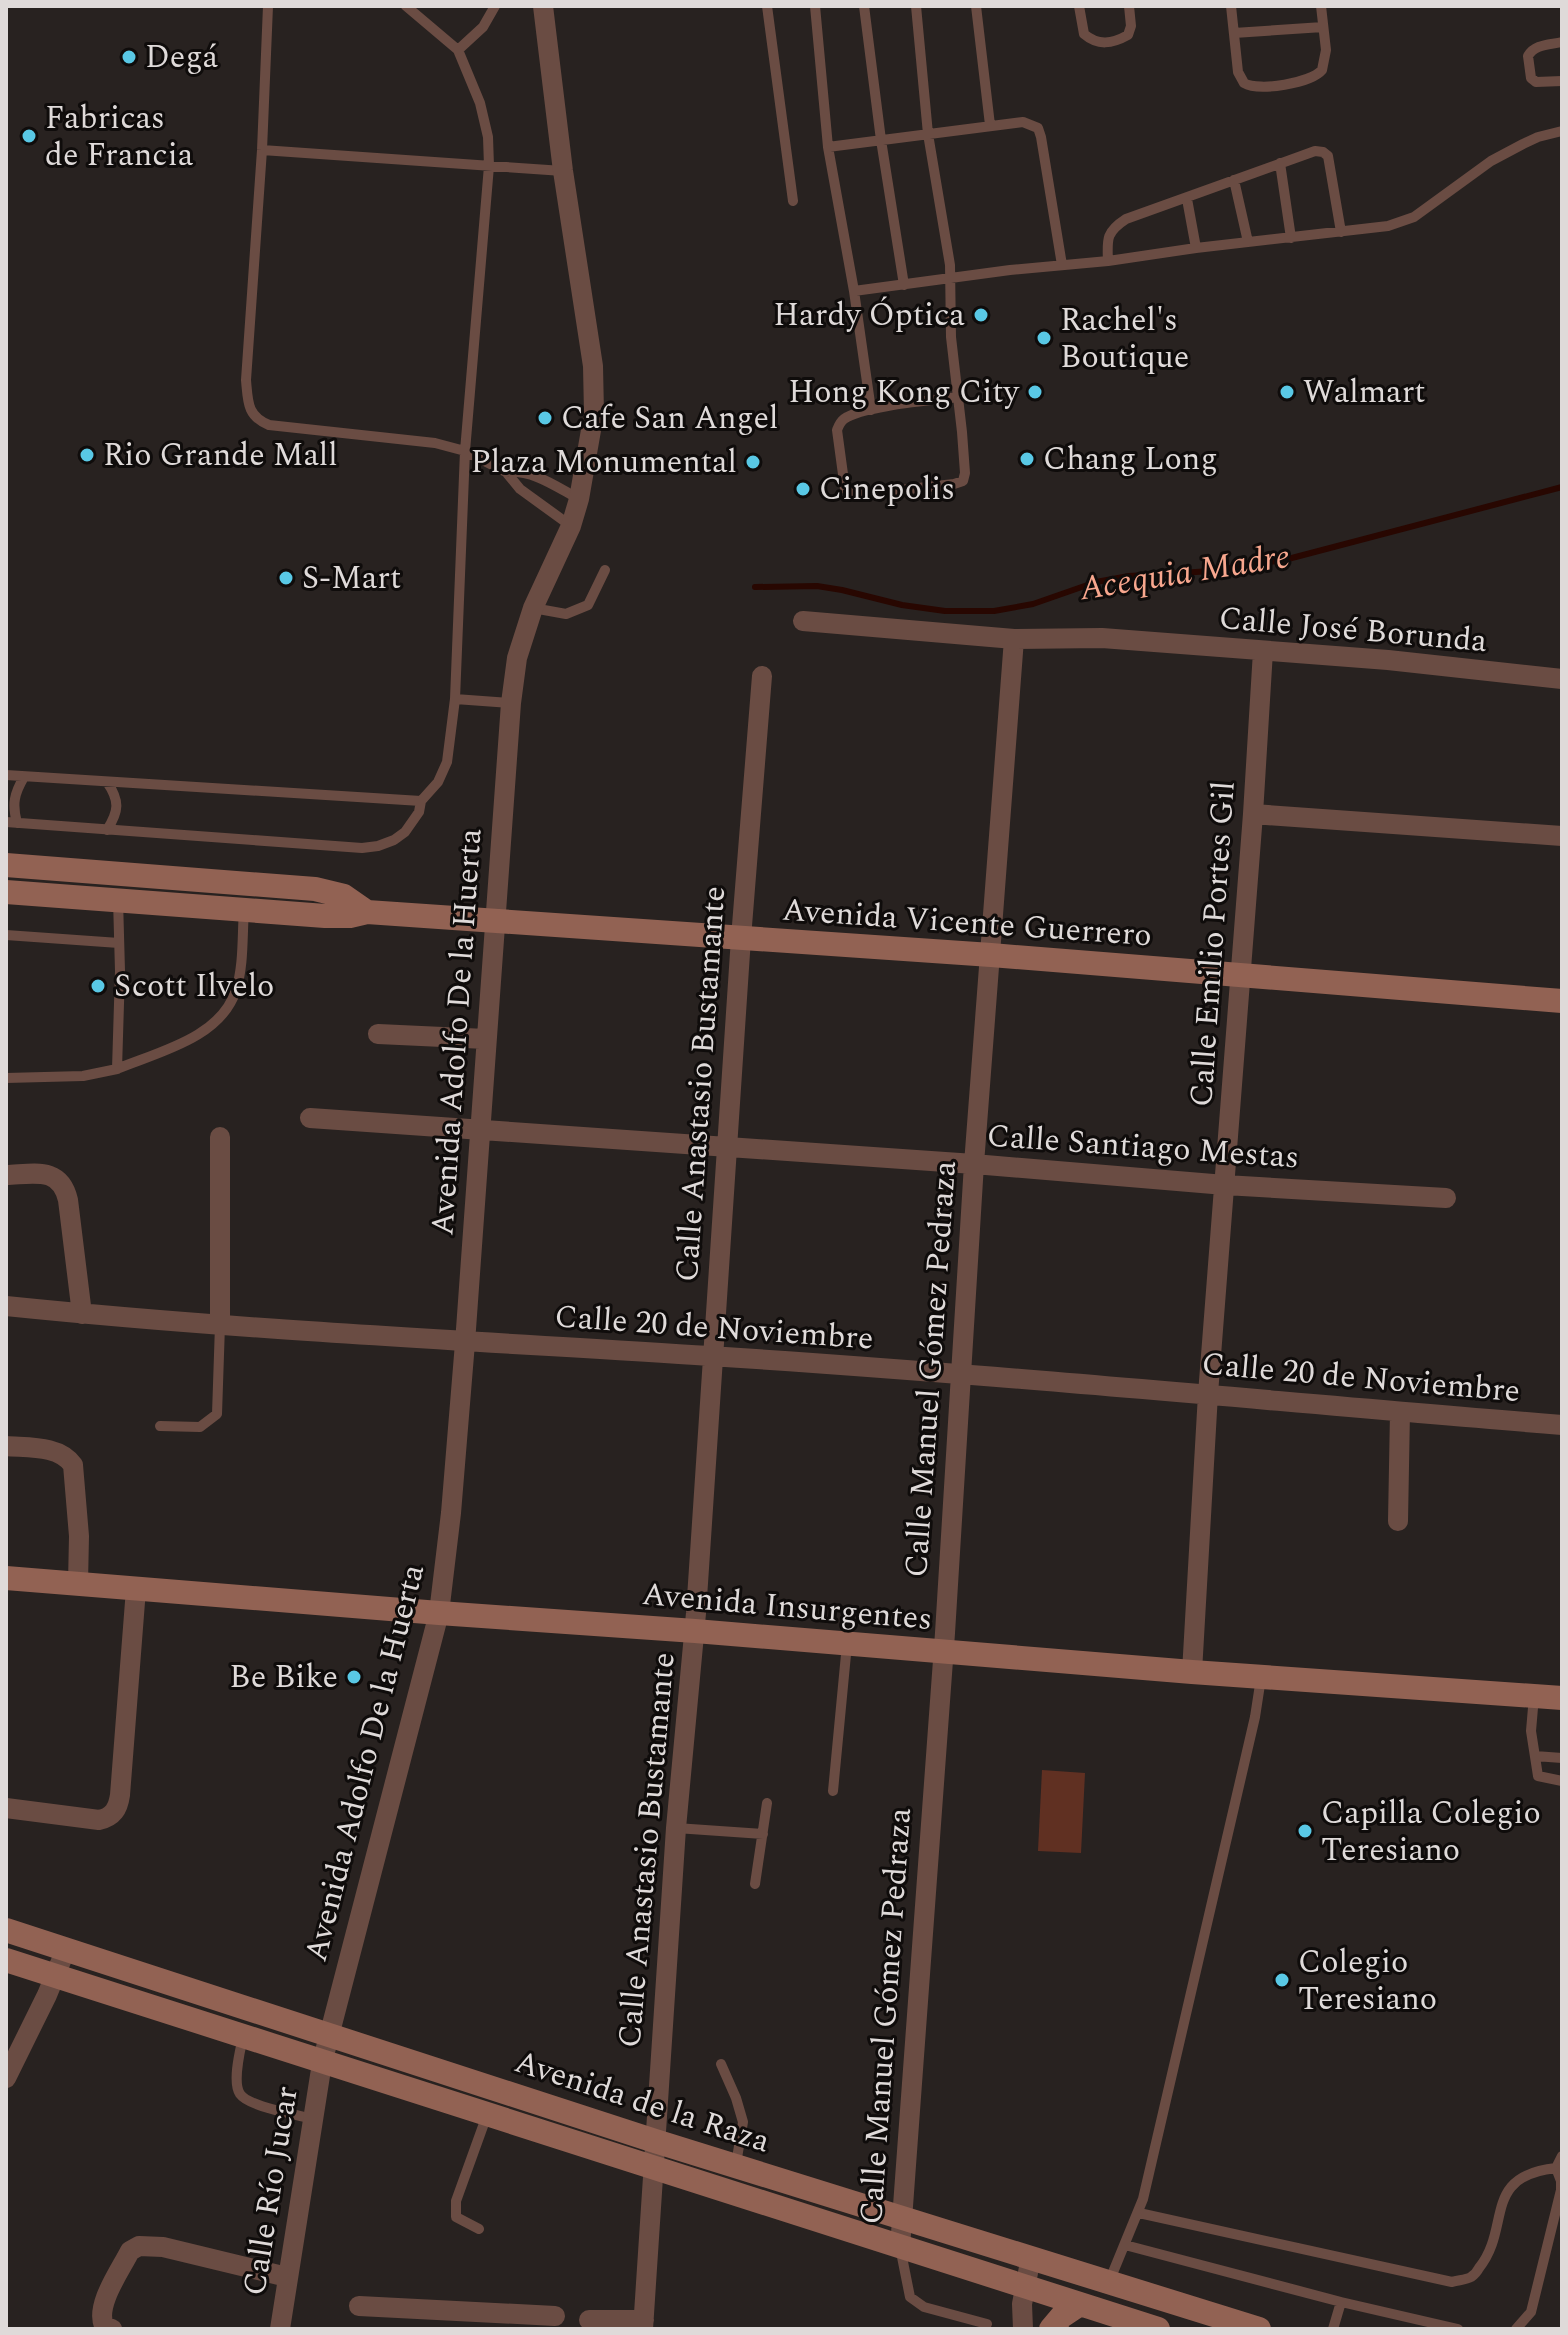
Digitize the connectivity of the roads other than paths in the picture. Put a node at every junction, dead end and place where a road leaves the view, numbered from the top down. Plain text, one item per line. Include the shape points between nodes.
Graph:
1 (268, 6) edge
2 (406, 6) edge
3 (495, 6) edge
4 (543, 6) edge
5 (767, 6) edge
6 (815, 6) edge
7 (864, 6) edge
8 (916, 6) edge
9 (976, 6) edge
10 (1079, 6) edge
11 (1129, 6) edge
12 (1231, 6) edge
13 (1321, 6) edge
14 (1323, 27) junction
15 (1234, 33) junction
16 (1562, 42) edge
17 (458, 50) junction
18 (1562, 81) edge
19 (990, 125) junction
20 (1562, 131) edge
21 (928, 134) junction
22 (881, 140) junction
23 (828, 147) junction
24 (262, 150) junction
25 (1280, 163) junction
26 (489, 166) junction
27 (563, 171) junction
28 (1234, 180) junction
29 (1187, 199) junction
30 (793, 201) dead end
31 (1341, 232) junction
32 (1291, 238) junction
33 (1248, 242) junction
34 (1196, 248) junction
35 (1108, 261) junction
36 (1062, 265) junction
37 (948, 278) junction
38 (904, 285) junction
39 (854, 291) junction
40 (958, 397) junction
41 (871, 410) junction
42 (465, 451) junction
43 (506, 472) junction
44 (579, 499) junction
45 (571, 526) junction
46 (605, 570) dead end
47 (533, 608) junction
48 (803, 621) dead end
49 (1014, 639) junction
50 (1263, 651) junction
51 (762, 676) dead end
52 (1562, 679) edge
53 (455, 699) junction
54 (511, 703) junction
55 (6, 775) edge
56 (24, 777) junction
57 (107, 782) junction
58 (421, 801) junction
59 (1253, 814) junction
60 (12, 823) edge
61 (107, 830) junction
62 (1562, 836) edge
63 (6, 865) edge
64 (119, 874) junction
65 (6, 892) edge
66 (118, 901) junction
67 (244, 910) junction
68 (367, 912) junction
69 (494, 921) junction
70 (6, 935) edge
71 (741, 938) junction
72 (119, 943) junction
73 (991, 955) junction
74 (1241, 976) junction
75 (1562, 1001) edge
76 (378, 1034) dead end
77 (486, 1039) junction
78 (117, 1069) junction
79 (6, 1078) edge
80 (310, 1118) dead end
81 (481, 1131) junction
82 (220, 1137) dead end
83 (727, 1148) junction
84 (974, 1164) junction
85 (6, 1175) edge
86 (1225, 1185) junction
87 (1446, 1198) dead end
88 (6, 1306) edge
89 (82, 1314) junction
90 (220, 1325) junction
91 (465, 1343) junction
92 (713, 1356) junction
93 (961, 1376) junction
94 (1208, 1394) junction
95 (1400, 1412) junction
96 (1562, 1425) edge
97 (160, 1426) dead end
98 (6, 1446) edge
99 (1398, 1521) dead end
100 (6, 1578) edge
101 (78, 1583) junction
102 (136, 1589) junction
103 (439, 1613) junction
104 (695, 1631) junction
105 (847, 1644) junction
106 (943, 1653) junction
107 (1192, 1672) junction
108 (1261, 1676) junction
109 (1534, 1696) junction
110 (1562, 1698) edge
111 (1535, 1756) junction
112 (1562, 1758) edge
113 (1562, 1781) edge
114 (833, 1791) dead end
115 (767, 1803) dead end
116 (6, 1808) edge
117 (676, 1828) junction
118 (763, 1834) junction
119 (755, 1884) dead end
120 (6, 1930) edge
121 (66, 1949) junction
122 (6, 1960) edge
123 (56, 1976) junction
124 (330, 2034) junction
125 (243, 2037) junction
126 (322, 2063) junction
127 (721, 2064) dead end
128 (6, 2078) edge
129 (487, 2113) junction
130 (312, 2119) junction
131 (655, 2141) junction
132 (1562, 2156) edge
133 (654, 2166) junction
134 (735, 2166) junction
135 (1556, 2168) junction
136 (1139, 2213) junction
137 (901, 2218) junction
138 (479, 2229) dead end
139 (1125, 2245) junction
140 (900, 2247) junction
141 (1031, 2257) junction
142 (287, 2277) junction
143 (1109, 2282) junction
144 (1025, 2286) junction
145 (1341, 2302) junction
146 (1080, 2304) junction
147 (359, 2306) dead end
148 (555, 2316) dead end
149 (411, 2319) edge
150 (589, 2320) dead end
151 (490, 2322) edge
152 (644, 2324) edge
153 (987, 2324) dead end
154 (1148, 2327) edge
155 (108, 2328) edge
156 (280, 2329) edge
157 (1023, 2329) edge
158 (1051, 2329) edge
159 (1259, 2329) edge
160 (1333, 2329) edge
161 (1458, 2329) edge
162 (1516, 2329) edge

1 - 24 lane
2 - 17 lane
3 - 17 lane via 483,27
4 - 27 street, Avenida Adolfo De la Huerta
5 - 30 lane
6 - 23 lane
7 - 22 lane
8 - 21 lane
9 - 19 lane
10 - 11 lane via 1084,34 1104,44 1128,35
12 - 15 lane
13 - 14 lane
14 - 15 lane
14 - 15 lane via 1325,60 1318,75 1256,87 1238,72
16 - 18 lane via 1532,49 1528,56 1536,82
17 - 26 lane via 480,103
19 - 21 lane
19 - 36 lane via 1023,122 1038,128
20 - 31 lane via 1491,161 1414,217
21 - 22 lane
21 - 37 lane
22 - 23 lane
22 - 38 lane
23 - 39 lane
24 - 26 lane
24 - 42 lane via 246,380 257,420
25 - 28 lane
25 - 31 lane via 1315,151 1328,156
25 - 32 lane
26 - 27 lane
26 - 42 lane
27 - 44 street, Avenida Adolfo De la Huerta via 595,389
28 - 29 lane
28 - 33 lane
29 - 34 lane
29 - 35 lane via 1113,227 1107,240
31 - 32 lane
32 - 33 lane
33 - 34 lane
34 - 35 lane
35 - 36 lane
36 - 37 lane
37 - 38 lane
37 - 40 lane
38 - 39 lane
39 - 41 lane
40 - 41 lane
40 - 41 lane via 963,481 855,495 845,489 837,430 847,417
42 - 43 lane
42 - 53 lane
43 - 44 lane via 531,474
43 - 45 lane via 520,489
44 - 45 street, Avenida Adolfo De la Huerta
45 - 47 street, Avenida Adolfo De la Huerta
46 - 47 lane via 588,605 566,614
47 - 54 street, Avenida Adolfo De la Huerta via 517,658
48 - 49 street, Calle José Borunda
49 - 50 street, Calle José Borunda via 1102,638
49 - 73 street, Calle Manuel Gómez Pedraza
50 - 52 street, Calle José Borunda
50 - 59 street, Calle Emilio Portes Gil
51 - 71 street, Calle Anastasio Bustamante
53 - 54 lane
53 - 58 lane via 447,762
54 - 69 street, Avenida Adolfo De la Huerta
55 - 56 lane
56 - 57 lane
56 - 60 lane via 15,792
57 - 58 lane
57 - 61 lane via 116,796 115,817
58 - 61 lane via 405,832 362,848
59 - 62 street
59 - 74 street, Calle Emilio Portes Gil
60 - 61 lane
63 - 64 street, Avenida Vicente Guerrero
64 - 66 lane
64 - 68 street, Avenida Vicente Guerrero via 315,889 344,896
65 - 66 street, Avenida Vicente Guerrero
66 - 67 street, Avenida Vicente Guerrero
66 - 72 lane
67 - 68 street, Avenida Vicente Guerrero via 337,916
67 - 78 lane via 241,968 226,1011 212,1026 179,1044
68 - 69 street, Avenida Vicente Guerrero
69 - 71 street, Avenida Vicente Guerrero
69 - 77 street, Avenida Adolfo De la Huerta
70 - 72 lane
71 - 73 street, Avenida Vicente Guerrero
71 - 83 street, Calle Anastasio Bustamante
72 - 78 lane
73 - 74 street, Avenida Vicente Guerrero
73 - 84 street, Calle Manuel Gómez Pedraza
74 - 75 street, Avenida Vicente Guerrero
74 - 86 street, Calle Emilio Portes Gil
76 - 77 street
77 - 81 street, Avenida Adolfo De la Huerta
78 - 79 lane via 83,1076
80 - 81 street, Calle Santiago Mestas
81 - 83 street, Calle Santiago Mestas
81 - 91 street, Avenida Adolfo De la Huerta
82 - 90 street
83 - 84 street, Calle Santiago Mestas
83 - 92 street, Calle Anastasio Bustamante
84 - 86 street, Calle Santiago Mestas
84 - 93 street, Calle Manuel Gómez Pedraza
85 - 89 street via 46,1174 62,1183
86 - 87 street, Calle Santiago Mestas
86 - 94 street, Calle Emilio Portes Gil
88 - 89 street, Calle 20 de Noviembre
89 - 90 street, Calle 20 de Noviembre
90 - 91 street, Calle 20 de Noviembre
90 - 97 lane via 217,1414 200,1427
91 - 92 street, Calle 20 de Noviembre
91 - 103 street, Avenida Adolfo De la Huerta
92 - 93 street, Calle 20 de Noviembre
92 - 104 street, Calle Anastasio Bustamante
93 - 94 street, Calle 20 de Noviembre
93 - 106 street, Calle Manuel Gómez Pedraza
94 - 95 street, Calle 20 de Noviembre
94 - 107 street, Calle Emilio Portes Gil
95 - 96 street, Calle 20 de Noviembre
95 - 99 street
98 - 101 street via 62,1454 73,1465
100 - 101 street, Avenida Insurgentes
101 - 102 street, Avenida Insurgentes
102 - 103 street, Avenida Insurgentes
102 - 116 street via 115,1813 99,1820
103 - 104 street, Avenida Insurgentes
103 - 124 street, Avenida Adolfo De la Huerta
104 - 105 street, Avenida Insurgentes
104 - 117 street, Calle Anastasio Bustamante
105 - 106 street, Avenida Insurgentes
105 - 114 lane
106 - 107 street, Avenida Insurgentes
106 - 137 street, Calle Manuel Gómez Pedraza
107 - 108 street, Avenida Insurgentes
108 - 109 street, Avenida Insurgentes
108 - 136 lane
109 - 110 street, Avenida Insurgentes
109 - 111 lane
111 - 112 lane
111 - 113 lane via 1538,1776
115 - 118 lane
117 - 118 lane
117 - 131 street, Calle Anastasio Bustamante
118 - 119 lane
120 - 121 street, Avenida de la Raza
121 - 123 street
121 - 124 street, Avenida de la Raza
122 - 123 street, Avenida de la Raza
123 - 125 street, Avenida de la Raza
123 - 128 street
124 - 126 street, Avenida Adolfo De la Huerta
124 - 131 street, Avenida de la Raza
125 - 126 street, Avenida de la Raza
125 - 130 lane via 239,2093 248,2101
126 - 129 street, Avenida de la Raza
126 - 130 street, Calle Río Jucar
127 - 134 lane via 743,2122
129 - 133 street, Avenida de la Raza
129 - 138 lane via 456,2201 456,2217
130 - 142 street, Calle Río Jucar
131 - 133 street, Calle Anastasio Bustamante
131 - 134 street, Avenida de la Raza
132 - 135 lane
133 - 140 street, Avenida de la Raza
133 - 152 street, Calle Anastasio Bustamante
134 - 137 street, Avenida de la Raza
135 - 136 lane via 1518,2178 1505,2197 1486,2260 1473,2276 1452,2282
135 - 162 lane via 1561,2190 1531,2312
136 - 139 lane
137 - 140 street, Calle Manuel Gómez Pedraza
137 - 141 street, Avenida de la Raza
139 - 143 lane
139 - 145 lane
140 - 144 street, Avenida de la Raza
140 - 153 lane via 910,2297 924,2307
141 - 143 street, Avenida de la Raza
141 - 144 street
142 - 155 street via 139,2246 130,2251 101,2309
142 - 156 street, Calle Río Jucar
143 - 159 street, Avenida de la Raza
144 - 146 street, Avenida de la Raza
144 - 157 street
145 - 160 lane
145 - 161 lane
146 - 154 street, Avenida de la Raza
146 - 158 street
147 - 149 street
148 - 151 street
149 - 151 street
150 - 152 street

